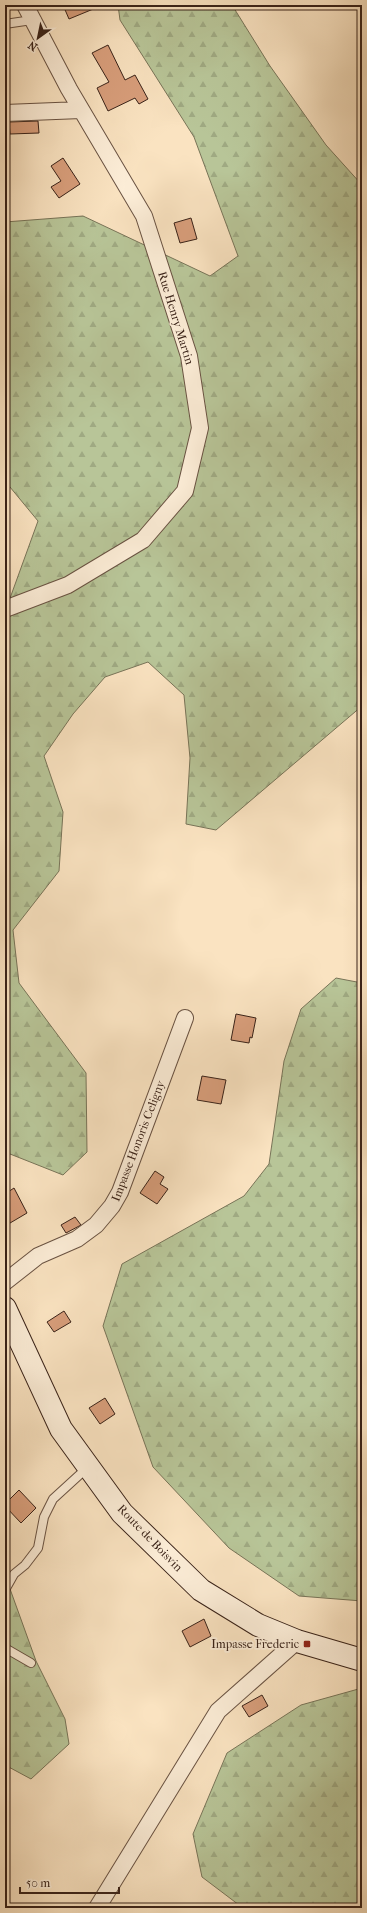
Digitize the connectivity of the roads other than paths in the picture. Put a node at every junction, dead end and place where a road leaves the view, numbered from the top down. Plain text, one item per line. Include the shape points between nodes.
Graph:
1 (25, 5) edge
2 (32, 20) junction
3 (5, 24) edge
4 (82, 110) junction
5 (5, 112) edge
6 (5, 609) edge
7 (185, 1018) dead end
8 (5, 1282) edge
9 (5, 1308) edge
10 (89, 1467) junction
11 (5, 1590) edge
12 (298, 1641) junction
13 (5, 1648) edge
14 (362, 1660) edge
15 (30, 1663) dead end
16 (97, 1908) edge

1 - 2 street, Rue Henry Martin
2 - 3 lane
2 - 4 street, Rue Henry Martin
4 - 5 street
4 - 6 street, Rue Henry Martin via 144,216 189,356 200,428 186,491 143,540 68,585
7 - 8 street, Impasse Honoris Celigny via 120,1192 112,1206 96,1225 77,1239 38,1256
9 - 10 main road, Route de Boisvin via 61,1429
10 - 11 lane via 53,1499 44,1517 38,1548 14,1574
10 - 12 main road, Route de Boisvin via 122,1513 201,1590 258,1625
12 - 14 main road, Route de Boisvin
12 - 16 street via 218,1711
13 - 15 lane

